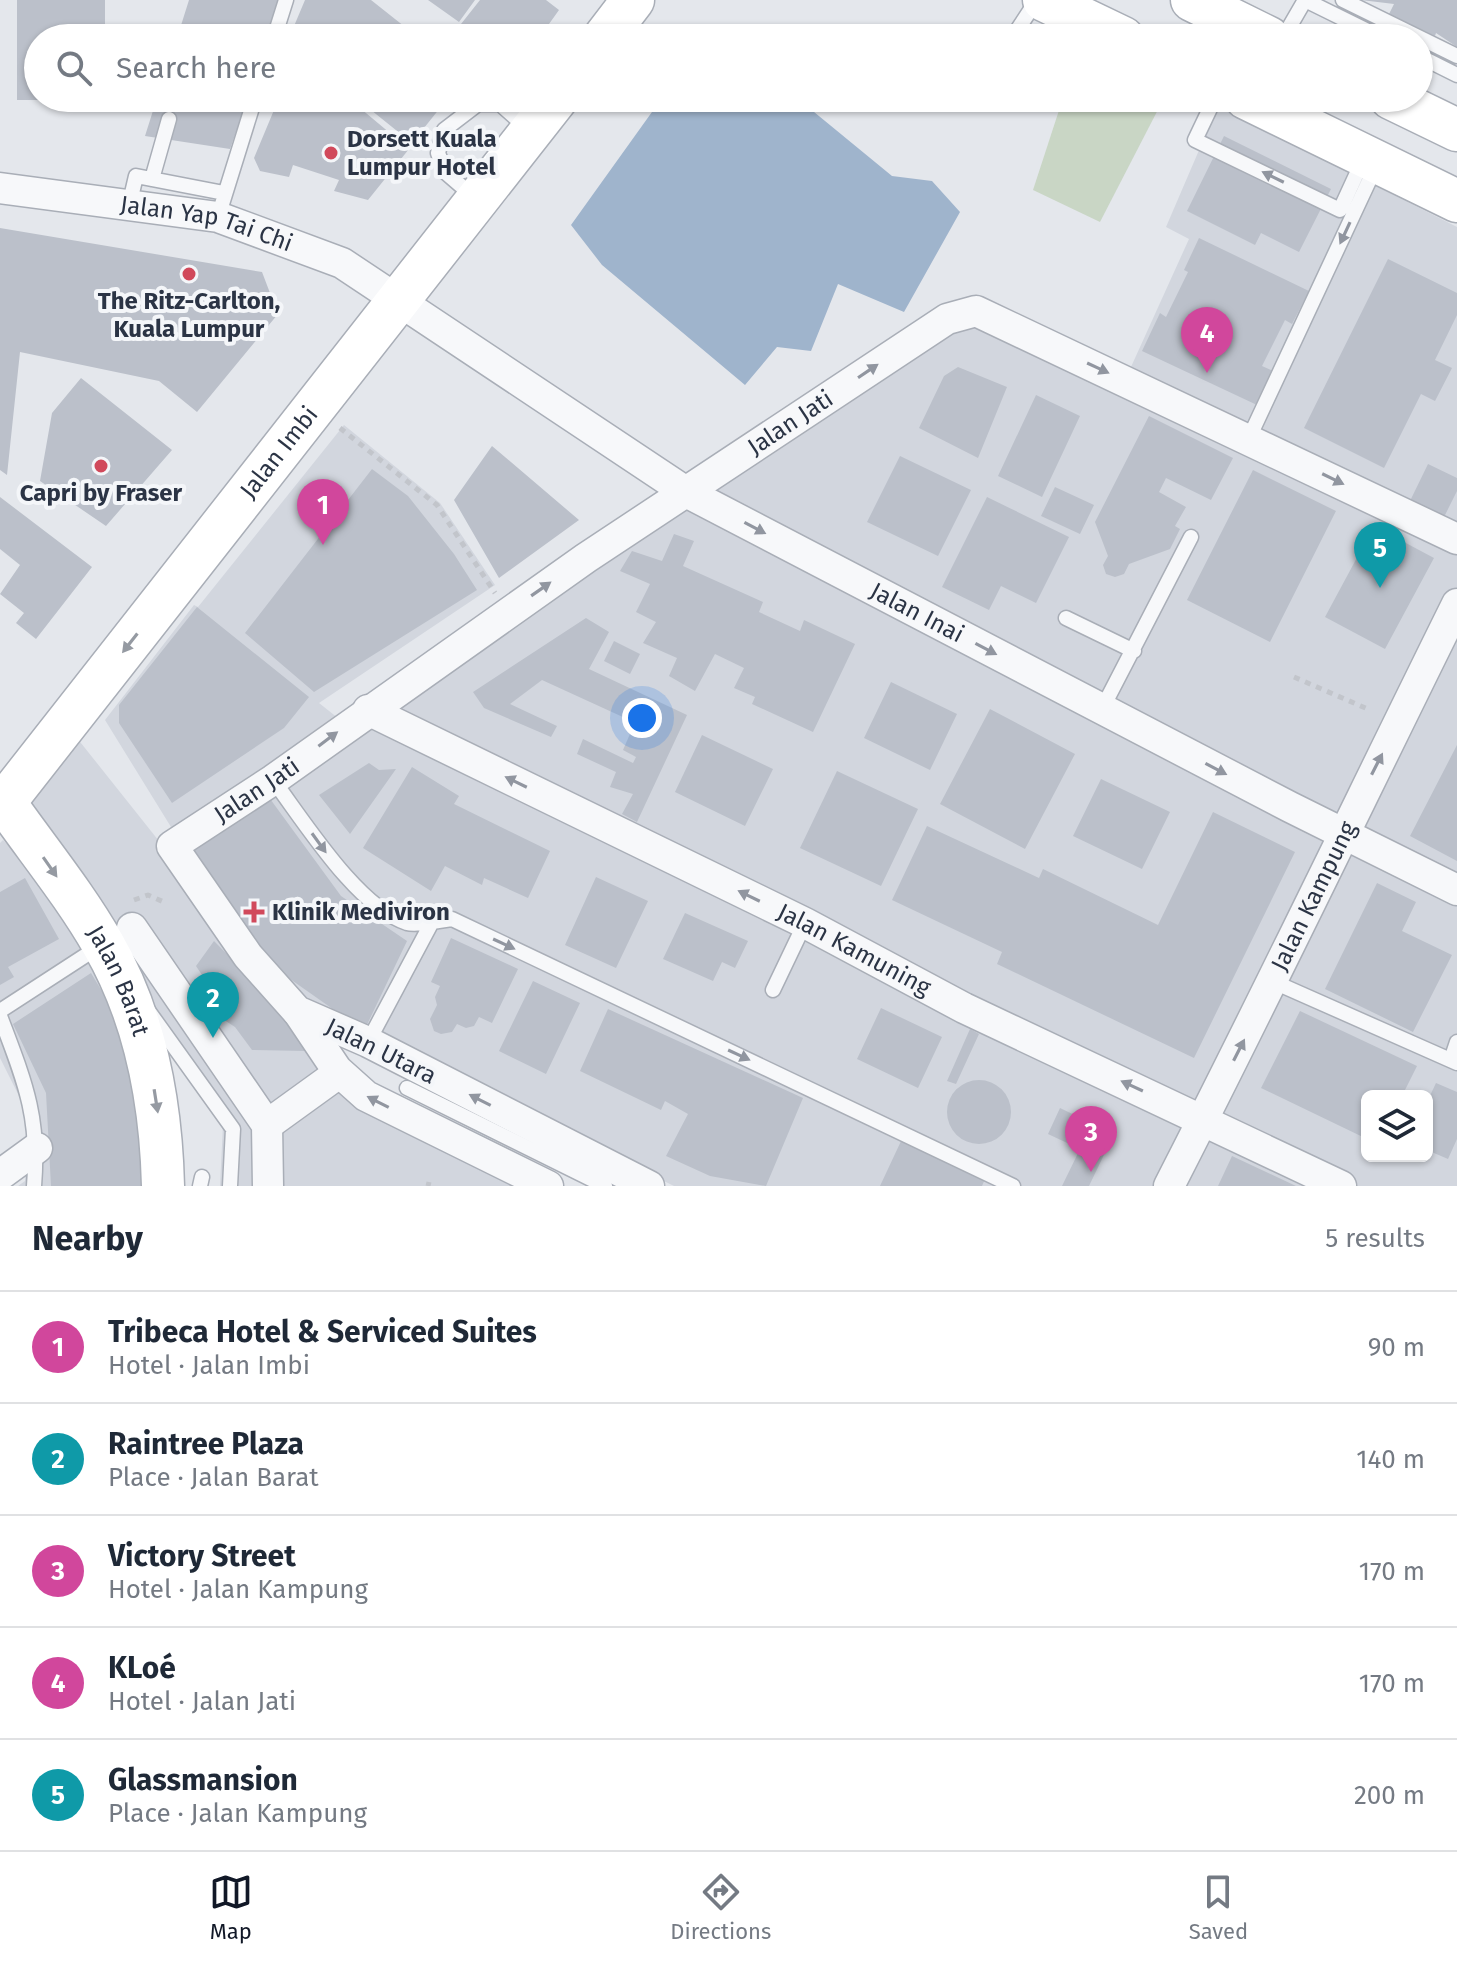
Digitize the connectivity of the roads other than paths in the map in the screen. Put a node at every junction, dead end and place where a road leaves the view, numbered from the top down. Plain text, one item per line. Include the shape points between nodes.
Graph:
1 (286, 0) edge
2 (633, 0) edge
3 (1038, 0) edge
4 (1044, 0) edge
5 (1192, 0) edge
6 (1305, 0) edge
7 (1343, 0) edge
8 (278, 24) edge
9 (615, 24) edge
10 (1022, 24) edge
11 (1094, 24) edge
12 (1241, 24) edge
13 (1291, 24) edge
14 (1354, 24) edge
15 (1392, 24) edge
16 (1433, 44) edge
17 (1457, 56) edge
18 (1433, 63) edge
19 (1457, 75) edge
20 (251, 112) edge
21 (468, 112) edge
22 (509, 112) edge
23 (546, 112) edge
24 (1208, 112) edge
25 (1275, 112) edge
26 (1420, 112) edge
27 (169, 119) dead end
28 (1457, 130) edge
29 (531, 131) junction
30 (1371, 159) junction
31 (152, 179) junction
32 (0, 188) edge
33 (477, 200) junction
34 (1457, 201) edge
35 (221, 205) junction
36 (129, 206) junction
37 (398, 301) junction
38 (1249, 438) junction
39 (686, 492) junction
40 (1191, 537) dead end
41 (1457, 539) edge
42 (1457, 604) edge
43 (1066, 618) dead end
44 (1134, 651) junction
45 (1102, 709) junction
46 (368, 710) junction
47 (273, 780) junction
48 (3, 805) edge
49 (1342, 834) junction
50 (172, 846) joint
51 (1457, 890) edge
52 (432, 922) junction
53 (805, 923) junction
54 (119, 950) junction
55 (1274, 982) junction
56 (773, 990) dead end
57 (297, 1011) junction
58 (0, 1014) edge
59 (368, 1042) junction
60 (1457, 1042) edge
61 (1454, 1061) edge
62 (332, 1078) dead end
63 (407, 1088) dead end
64 (1203, 1119) junction
65 (267, 1125) junction
66 (37, 1148) junction
67 (0, 1175) edge
68 (188, 1183) edge
69 (34, 1186) edge
70 (230, 1186) edge
71 (268, 1186) edge
72 (548, 1186) edge
73 (605, 1186) edge
74 (649, 1186) edge
75 (1013, 1186) edge
76 (1169, 1186) edge
77 (1341, 1186) edge

1 - 8 lane
2 - 9 street
3 - 10 lane
4 - 11 street
5 - 12 street
6 - 13 lane
6 - 14 lane
7 - 15 lane
16 - 17 lane
18 - 19 lane
20 - 35 lane
21 - 33 lane via 444,130 438,153 445,172
22 - 29 lane
23 - 29 street, Jalan Imbi
30 -> 24 lane via 1340,210 1195,140
25 - 30 street
26 - 28 street
27 - 31 lane
29 - 33 street, Jalan Imbi
30 - 34 street
30 -> 38 lane
31 - 35 lane
31 - 36 lane via 136,176
32 - 36 street, Jalan Yap Tai Chi
33 - 37 street, Jalan Imbi
35 - 36 street, Jalan Yap Tai Chi
35 - 37 street, Jalan Yap Tai Chi via 342,263
37 - 39 street, Jalan Inai
37 -> 48 street, Jalan Imbi
39 -> 38 street, Jalan Jati via 947,319 976,311
38 -> 41 street, Jalan Jati
39 -> 45 street, Jalan Inai
46 -> 39 street, Jalan Jati
40 - 44 lane
49 -> 42 street, Jalan Kampung
43 - 44 lane
44 - 45 lane
45 -> 49 street, Jalan Inai
47 -> 46 street, Jalan Jati
53 -> 46 street, Jalan Kamuning
47 - 50 street, Jalan Jati
47 -> 52 lane via 343,875 367,898 408,923
48 -> 54 street, Jalan Barat
49 - 51 street, Jalan Inai
49 - 55 street, Jalan Kampung
50 - 57 street, Jalan Utara via 248,956
52 - 59 lane
52 -> 75 lane via 452,919
53 - 56 lane
64 -> 53 street, Jalan Kamuning via 964,1008
54 - 58 lane
54 - 65 street
54 -> 68 street, Jalan Barat via 148,1050 162,1137
54 - 70 lane via 233,1129
55 - 61 lane
64 -> 55 street, Jalan Kampung
57 - 59 street, Jalan Utara
72 -> 57 street via 366,1096 337,1070
58 - 66 lane via 32,1102
74 -> 59 street, Jalan Utara
60 - 61 lane
62 - 65 street
63 - 73 lane
64 - 76 street, Jalan Kampung
64 - 77 street, Jalan Kamuning
65 - 71 street
66 - 67 street
66 - 69 lane

